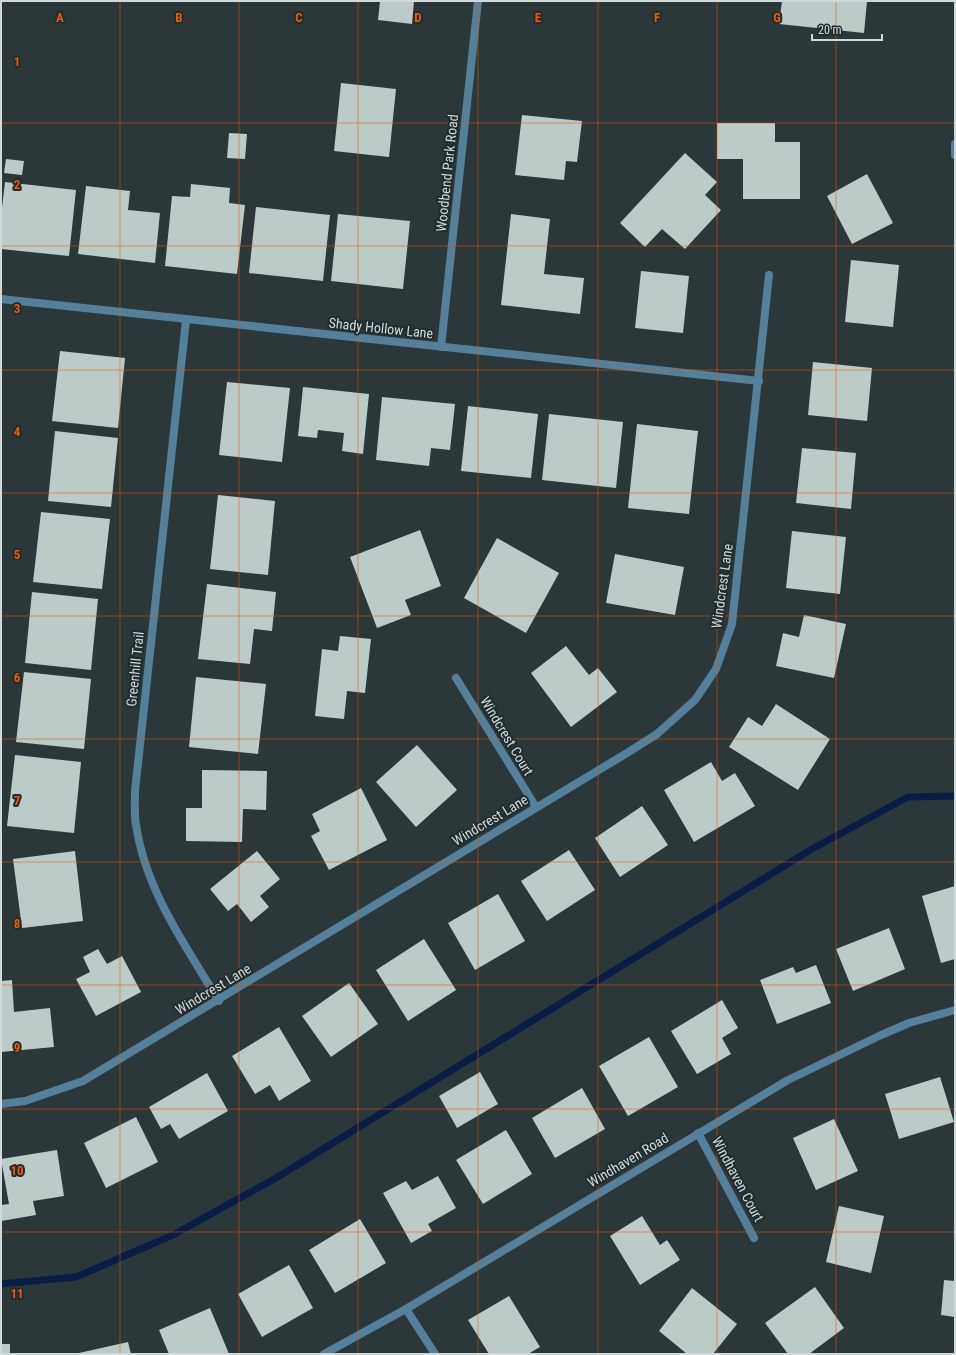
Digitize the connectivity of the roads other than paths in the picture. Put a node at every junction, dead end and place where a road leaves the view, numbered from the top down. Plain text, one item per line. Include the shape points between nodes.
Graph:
1 (478, 1) edge
2 (955, 144) edge
3 (955, 155) edge
4 (769, 275) dead end
5 (1, 299) edge
6 (186, 320) junction
7 (441, 348) junction
8 (759, 381) junction
9 (456, 678) dead end
10 (536, 807) junction
11 (219, 1001) junction
12 (955, 1010) edge
13 (1, 1104) edge
14 (698, 1133) junction
15 (754, 1238) dead end
16 (406, 1309) junction
17 (324, 1354) edge
18 (435, 1354) edge

1 - 7 street, Woodbend Park Road
2 - 3 street
4 - 8 street, Windcrest Lane
5 - 6 street, Shady Hollow Lane
6 - 7 street, Shady Hollow Lane
6 - 11 street, Greenhill Trail via 135,791 136,823 141,853 153,887 175,929
7 - 8 street, Shady Hollow Lane
8 - 10 street, Windcrest Lane via 732,624 716,669 695,700 657,734
9 - 10 street, Windcrest Court
10 - 11 street, Windcrest Lane
11 - 13 street, Windcrest Lane via 83,1081 25,1102
12 - 14 street, Windhaven Road via 910,1023 879,1036 788,1080
14 - 15 street, Windhaven Court
14 - 16 street, Windhaven Road
16 - 17 street, Windhaven Road
16 - 18 street

